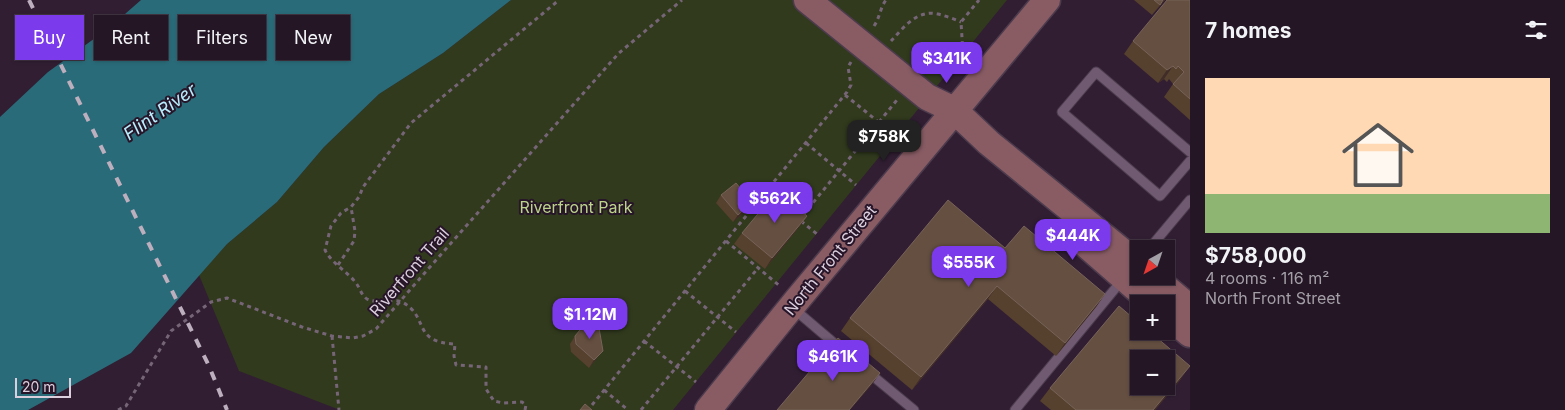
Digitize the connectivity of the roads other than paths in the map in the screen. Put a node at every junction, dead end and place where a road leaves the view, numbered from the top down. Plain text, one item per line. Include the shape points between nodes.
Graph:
1 (1047, 0) edge
2 (812, 4) edge
3 (948, 117) junction
4 (1190, 152) edge
5 (1190, 161) edge
6 (1190, 200) edge
7 (1159, 240) edge
8 (1130, 257) edge
9 (1130, 277) edge
10 (1163, 285) edge
11 (794, 303) junction
12 (1190, 308) edge
13 (1175, 322) edge
14 (1190, 334) edge
15 (850, 356) edge
16 (864, 368) edge
17 (708, 410) edge
18 (914, 410) edge
19 (1015, 410) edge

1 - 3 main road, North Front Street
2 - 3 main road
3 - 8 main road
3 - 11 main road, North Front Street
4 - 5 lane via 1096,72 1062,112 1160,196
6 - 7 lane
9 - 19 lane
10 - 12 main road
11 - 15 lane
11 - 17 main road, North Front Street
13 - 14 main road
16 - 18 lane

